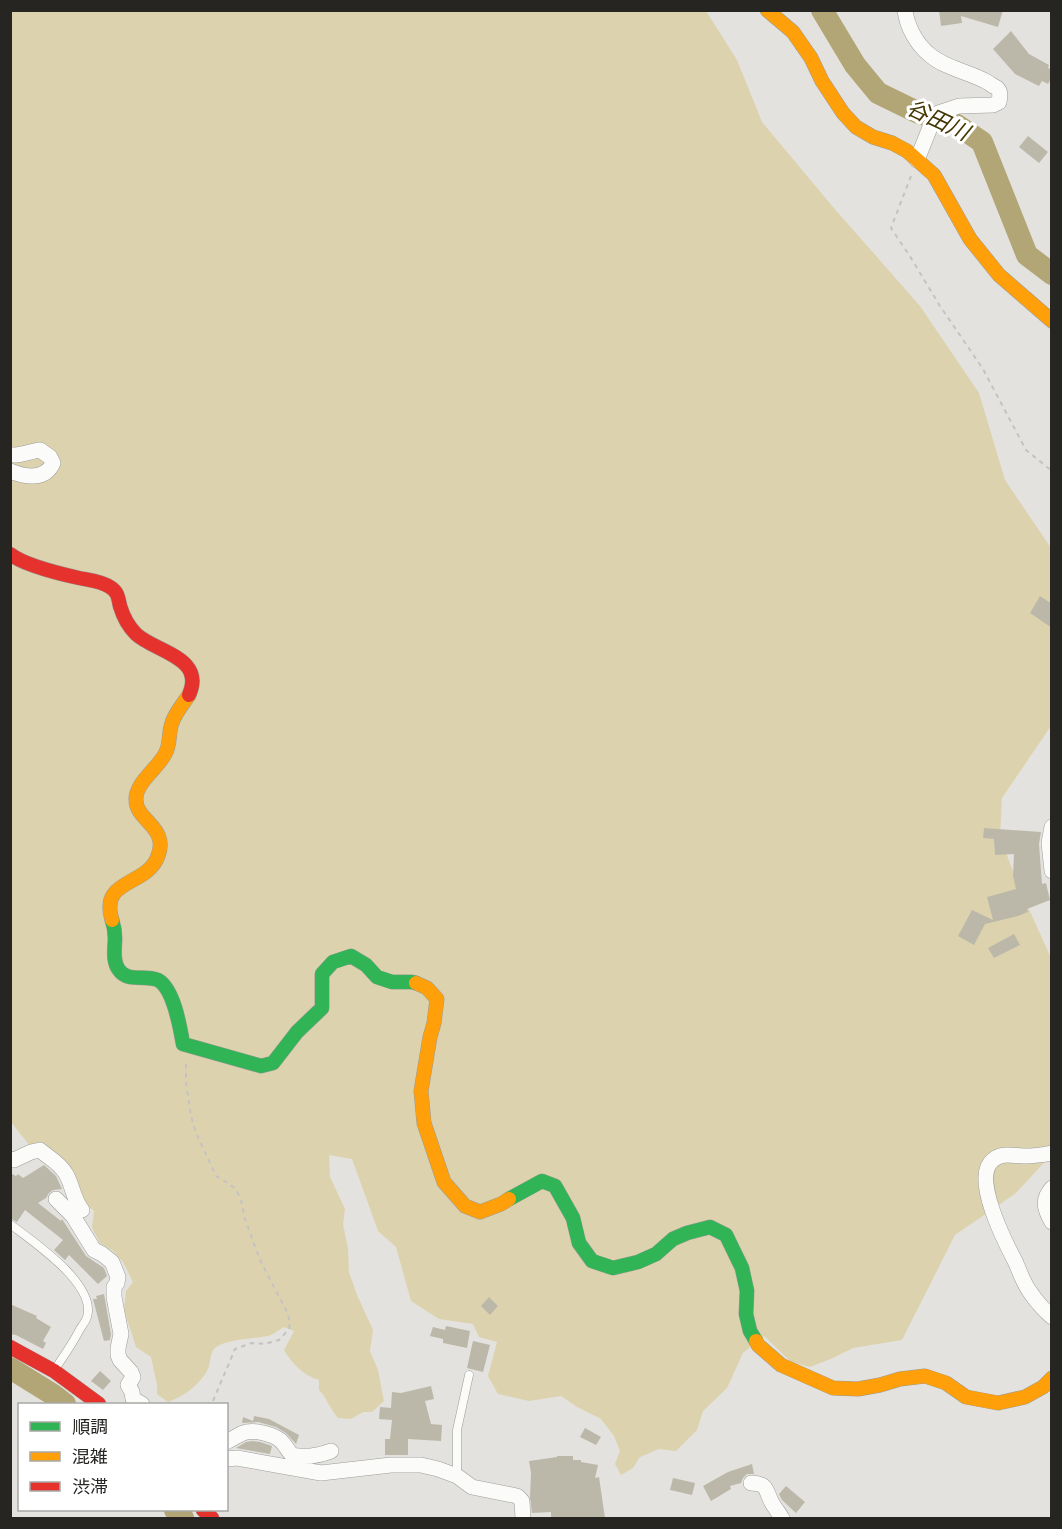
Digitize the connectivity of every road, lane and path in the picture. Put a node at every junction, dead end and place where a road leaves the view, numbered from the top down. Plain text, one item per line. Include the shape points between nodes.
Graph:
1 (767, 10) edge
2 (905, 10) edge
3 (917, 160) junction
4 (1052, 321) edge
5 (10, 455) edge
6 (10, 471) edge
7 (1052, 471) edge
8 (10, 554) edge
9 (1052, 827) edge
10 (1052, 871) edge
11 (183, 1044) junction
12 (1052, 1153) edge
13 (10, 1159) edge
14 (1052, 1188) edge
15 (56, 1199) dead end
16 (82, 1210) dead end
17 (1052, 1222) edge
18 (10, 1224) edge
19 (1052, 1317) edge
20 (10, 1347) edge
21 (54, 1371) junction
22 (469, 1375) dead end
23 (1052, 1378) edge
24 (98, 1403) edge
25 (140, 1403) edge
26 (209, 1403) edge
27 (228, 1441) edge
28 (331, 1451) dead end
29 (228, 1459) edge
30 (456, 1476) junction
31 (751, 1483) dead end
32 (523, 1518) edge
33 (782, 1518) edge

1 - 3 street via 793,32 843,113 856,127 907,151
2 - 3 street via 913,35 929,54 987,81 1000,94 999,102 993,105 959,106 938,113
3 - 4 street via 934,175 970,239 999,275
3 - 7 path via 891,228 983,369 1026,450
5 - 6 street via 40,450 53,463 50,470 33,477
8 - 11 street via 65,575 108,585 117,593 120,608 136,634 186,663 190,672 190,694 174,716 170,744 135,798 136,807 160,840 160,851 152,868 115,889 109,898 117,967 124,975 158,981 166,989
9 - 10 street
11 - 23 street via 261,1066 273,1063 285,1045 322,1008 322,974 333,962 351,956 377,977 412,982 427,988 437,999 421,1091 424,1123 444,1182 465,1206 480,1212 542,1181 555,1186 573,1218 579,1243 592,1261 613,1268 638,1262 656,1254 673,1239 710,1227 726,1235 742,1268 746,1314 758,1345 782,1365 833,1388 858,1389 925,1376 946,1383 966,1397 998,1402 1024,1397
11 - 26 path via 196,1133 216,1176 231,1185 241,1200 260,1260 290,1323 279,1340 235,1349
12 - 19 street via 1002,1155 993,1159 985,1175 999,1228 1029,1290
13 - 16 street via 40,1150 67,1175
14 - 17 street via 1044,1205
15 - 25 street via 73,1216 94,1250 112,1262 118,1278 114,1287 121,1334 118,1355 133,1377 128,1385 133,1399
18 - 21 lane via 65,1267 88,1306 87,1317
20 - 21 street
21 - 24 street
22 - 30 lane via 458,1430
27 - 28 street via 252,1431 280,1440 292,1455 303,1458
29 - 30 street via 321,1473 392,1465 421,1466
30 - 32 street via 472,1487 517,1496 522,1501
31 - 33 street via 768,1489

